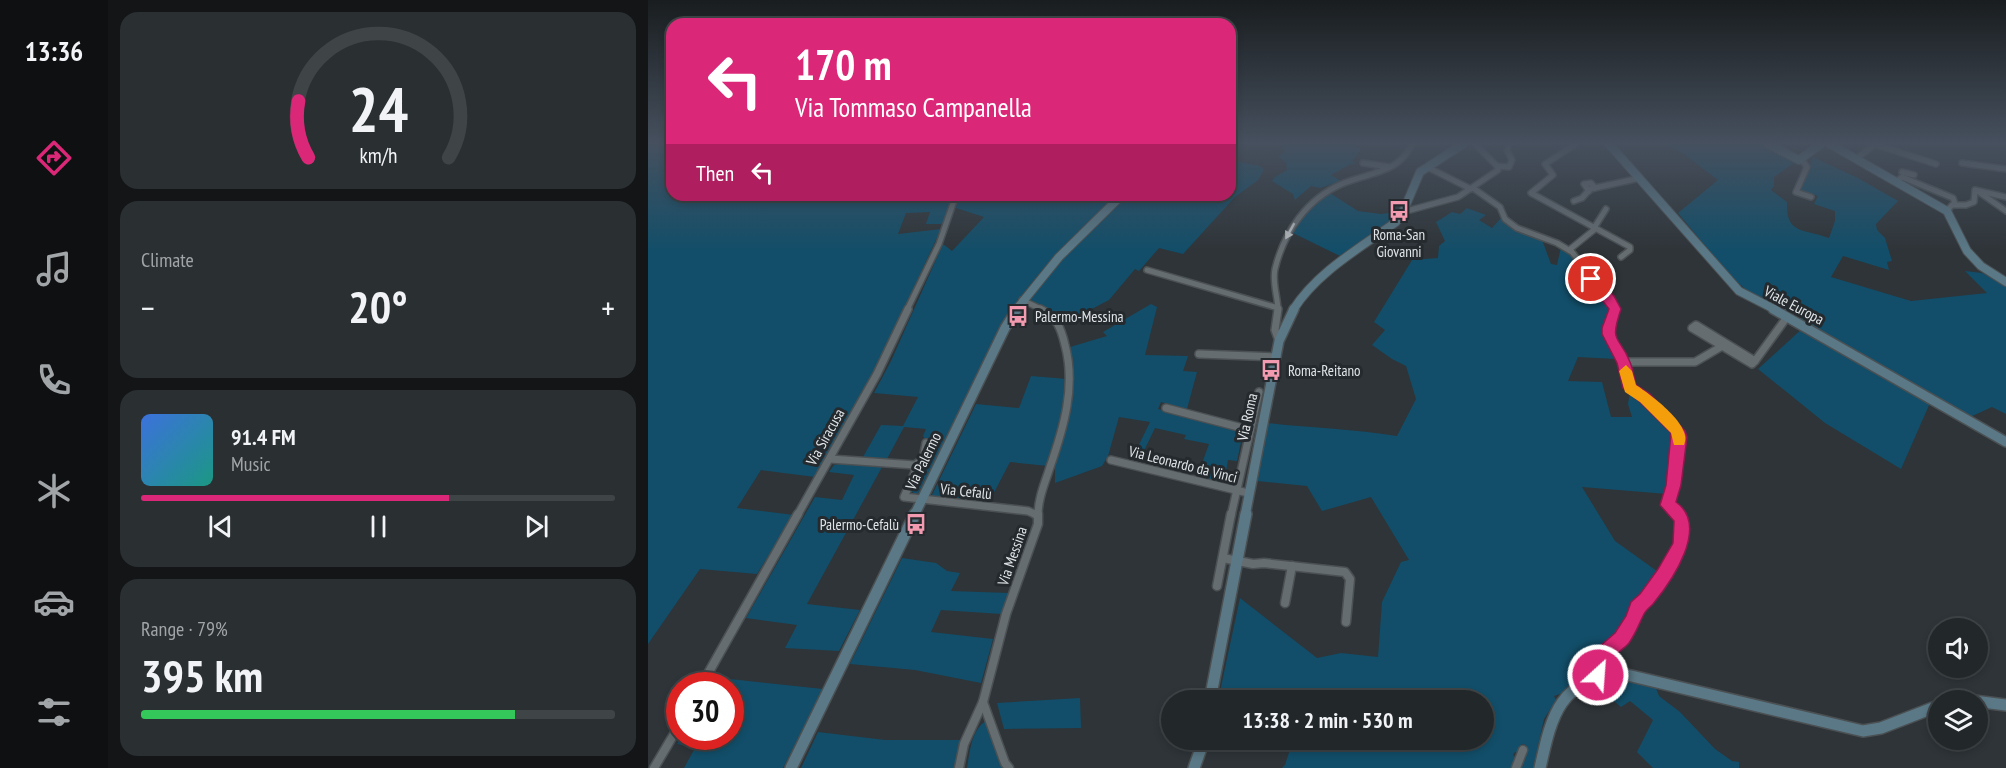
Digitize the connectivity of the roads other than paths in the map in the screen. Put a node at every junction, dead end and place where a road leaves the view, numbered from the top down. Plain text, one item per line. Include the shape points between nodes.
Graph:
1 (1356, 180) edge
2 (1416, 180) edge
3 (1455, 180) edge
4 (1484, 180) edge
5 (1547, 180) edge
6 (1632, 180) edge
7 (1642, 180) edge
8 (1801, 180) edge
9 (1908, 180) edge
10 (1914, 180) edge
11 (1472, 188) junction
12 (1976, 190) junction
13 (1811, 197) dead end
14 (2006, 197) edge
15 (954, 201) edge
16 (1116, 201) edge
17 (1574, 201) dead end
18 (1955, 204) junction
19 (1606, 209) dead end
20 (2006, 211) edge
21 (1403, 212) junction
22 (1947, 212) junction
23 (1594, 229) junction
24 (1569, 250) junction
25 (1621, 257) dead end
26 (1147, 270) dead end
27 (2006, 282) edge
28 (1022, 300) junction
29 (1278, 308) junction
30 (1787, 316) junction
31 (1279, 341) junction
32 (1724, 345) joint
33 (1199, 354) dead end
34 (1277, 357) junction
35 (1624, 362) junction
36 (1259, 392) dead end
37 (1166, 408) dead end
38 (1250, 430) junction
39 (2006, 442) edge
40 (926, 443) dead end
41 (830, 459) junction
42 (1112, 460) dead end
43 (915, 465) junction
44 (1236, 490) junction
45 (1248, 494) junction
46 (921, 500) junction
47 (1037, 515) junction
48 (1222, 558) junction
49 (1239, 561) junction
50 (1292, 566) junction
51 (1217, 586) dead end
52 (1285, 603) dead end
53 (1346, 622) dead end
54 (708, 672) edge
55 (1598, 675) junction
56 (1212, 690) edge
57 (983, 702) junction
58 (1988, 702) edge
59 (2006, 705) edge
60 (1928, 710) edge
61 (666, 748) edge
62 (1194, 750) edge
63 (1200, 750) edge
64 (1523, 750) dead end
65 (655, 768) edge
66 (791, 768) edge
67 (959, 768) edge
68 (1010, 768) edge
69 (1188, 768) edge
70 (1194, 768) edge
71 (1516, 768) edge
72 (1539, 768) edge

1 -> 29 street via 1329,190 1312,202 1288,231 1274,272
2 - 21 street, Via Roma
3 - 11 street
4 - 11 street
5 - 23 street via 1531,193
6 - 17 street via 1592,189
7 - 30 street, Viale Europa via 1729,281
8 - 13 street via 1796,192
9 - 22 street
10 - 18 street via 1953,198
11 - 21 street via 1458,197
11 - 24 street via 1500,207 1505,219 1518,228
12 - 14 street
12 - 18 street via 1974,202
12 - 20 street
15 - 41 street, Via Siracusa via 939,244 897,334
16 - 28 street, Via Palermo via 1046,269
18 - 22 street
19 - 23 street
21 - 31 street, Via Roma via 1396,222 1342,261 1312,289 1290,314
22 - 27 street via 1966,251
23 - 24 street
23 - 25 street via 1630,247
24 - 35 street via 1615,309 1608,334
26 - 29 street
28 - 46 street, Via Palermo
28 - 47 street, Via Messina via 1060,324 1070,363 1070,394
29 - 31 street via 1275,330
30 - 32 street via 1752,364
30 - 39 street, Viale Europa
31 - 34 street, Via Roma
32 - 35 street via 1702,360 1689,363
33 - 34 street
34 - 45 street, Via Roma
35 - 55 street via 1630,388 1678,431 1674,485 1668,505 1682,520 1683,529 1664,575 1637,608 1621,639 1605,653
36 - 38 street
37 - 38 street
38 - 44 street
40 - 43 street via 923,459
41 - 43 street
41 - 54 street, Via Siracusa
42 - 44 street, Via Leonardo da Vinci
43 - 46 street, Via Cefalù via 904,497
44 - 45 street, Via Leonardo da Vinci
44 - 48 street
45 - 49 street, Via Roma
46 - 47 street, Via Cefalù
46 - 66 street, Via Palermo
47 - 57 street, Via Messina via 1038,524 1006,614
48 - 49 street
48 - 51 street
49 - 50 street
49 - 56 street, Via Roma
50 - 52 street
50 - 53 street via 1348,574
55 - 60 street via 1623,674 1863,731
55 - 72 street via 1570,691 1554,713
57 - 67 street, Via Messina via 964,744
57 - 68 street
58 - 59 street
61 - 65 street
62 - 69 street
63 - 70 street
64 - 71 street

